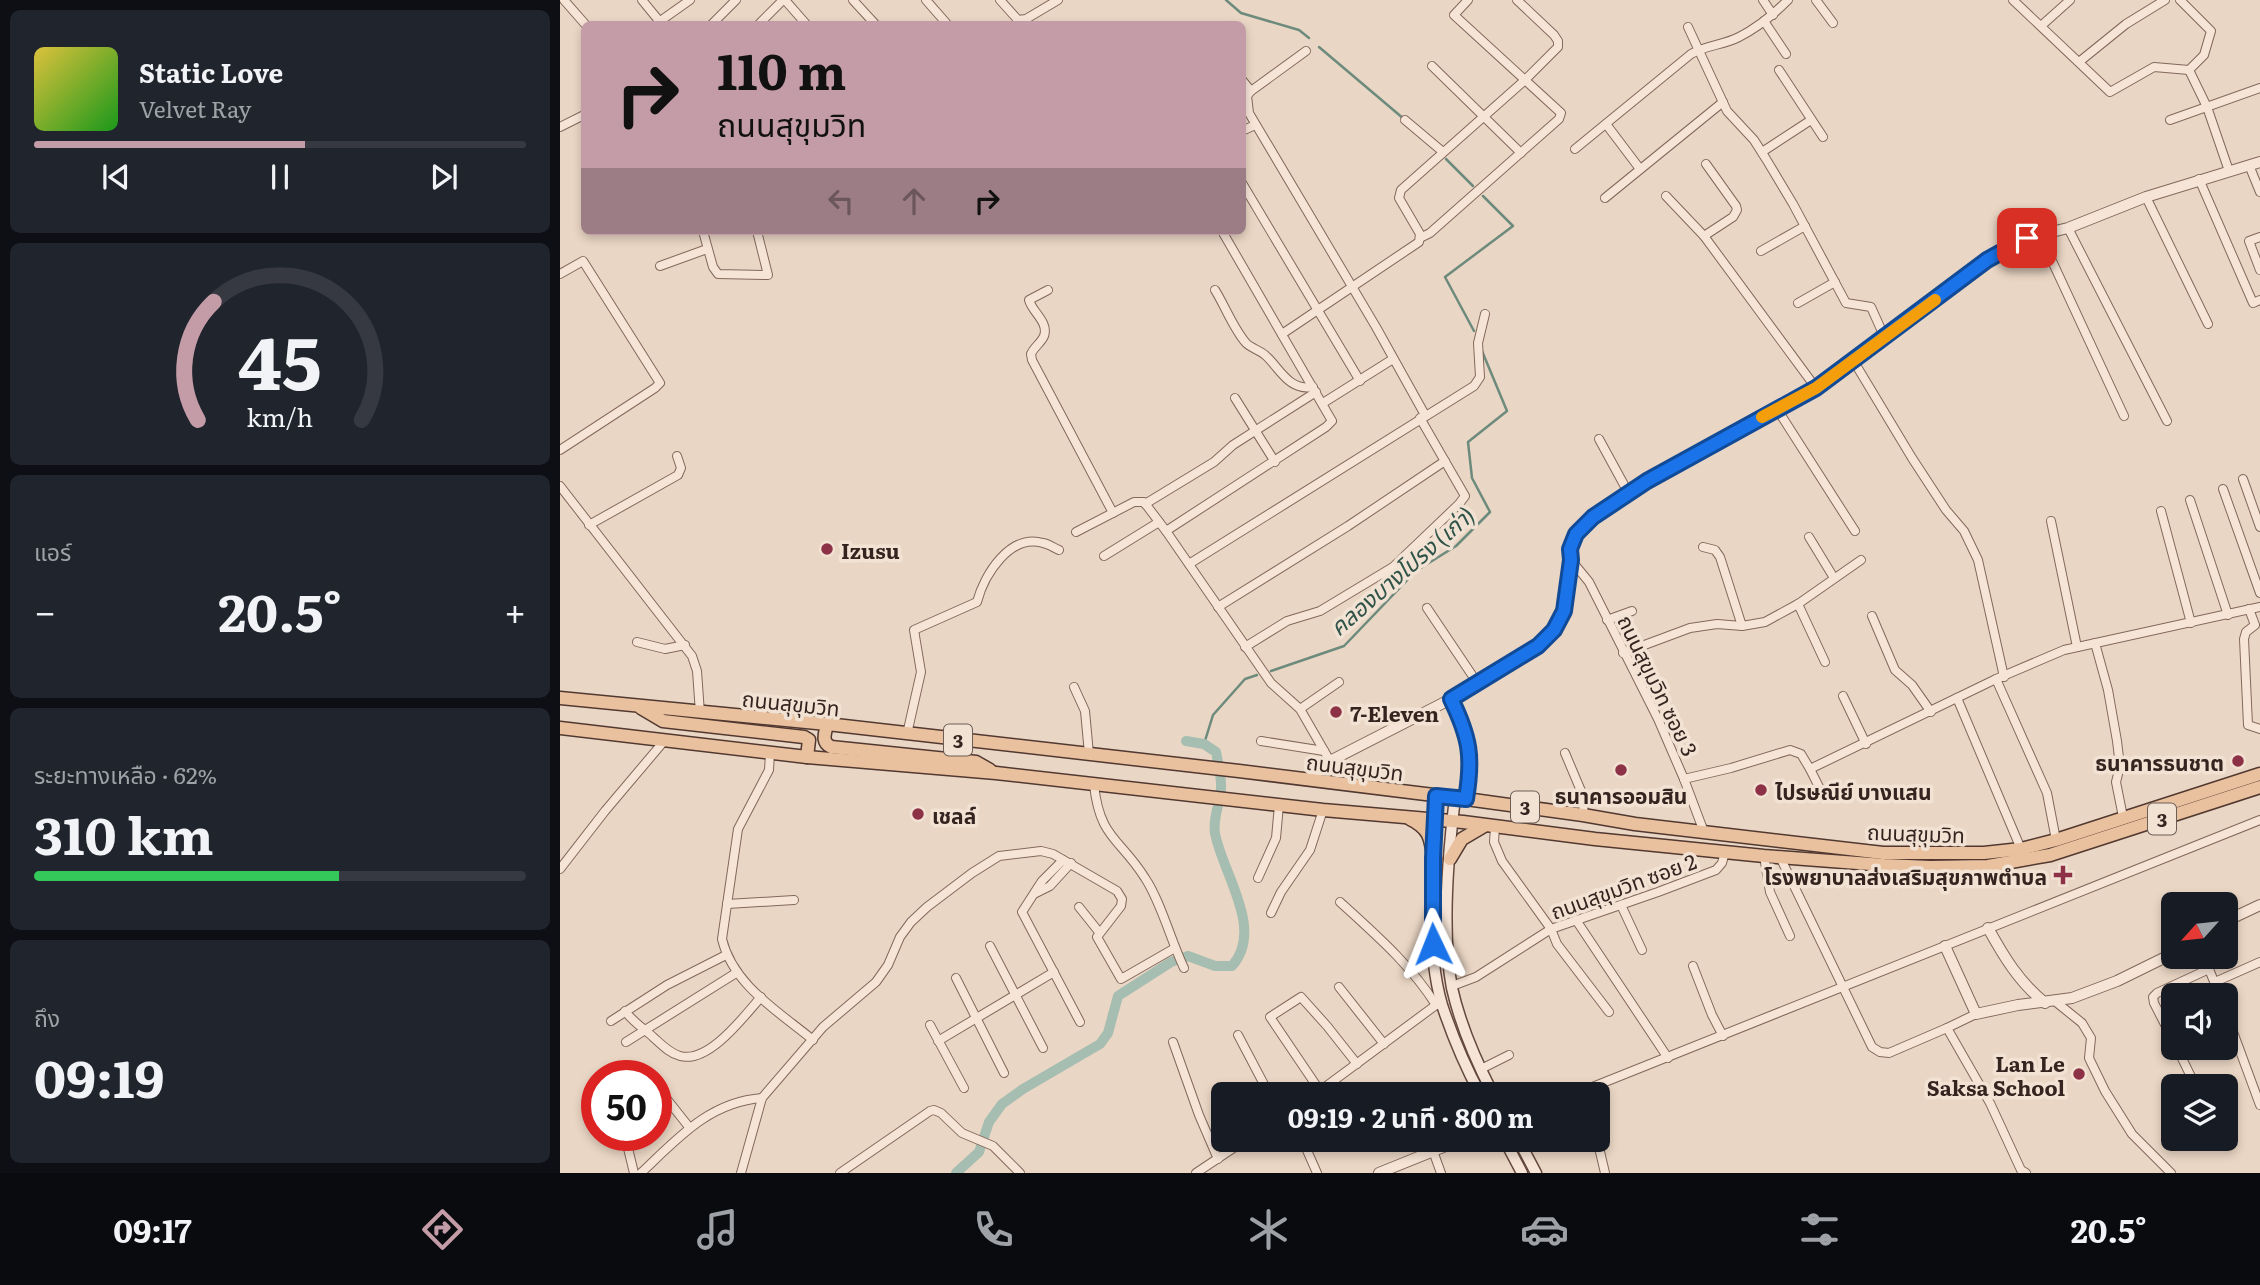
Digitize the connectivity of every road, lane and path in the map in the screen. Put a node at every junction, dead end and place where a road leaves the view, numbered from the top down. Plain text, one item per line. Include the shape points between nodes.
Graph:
1 (564, 0) edge
2 (642, 0) edge
3 (690, 0) edge
4 (736, 0) edge
5 (784, 0) edge
6 (853, 0) edge
7 (926, 0) edge
8 (1000, 0) edge
9 (1058, 0) edge
10 (1468, 0) edge
11 (1517, 0) edge
12 (1763, 0) edge
13 (1788, 0) edge
14 (1816, 0) edge
15 (2013, 0) edge
16 (2070, 0) edge
17 (2165, 0) edge
18 (2180, 0) edge
19 (1773, 15) junction
20 (582, 21) edge
21 (657, 21) edge
22 (661, 21) edge
23 (715, 21) edge
24 (762, 21) edge
25 (803, 21) edge
26 (871, 21) edge
27 (944, 21) edge
28 (1764, 21) junction
29 (1833, 23) dead end
30 (2040, 26) junction
31 (1688, 27) dead end
32 (1699, 50) junction
33 (1306, 51) dead end
34 (1786, 54) dead end
35 (2079, 62) junction
36 (1432, 66) dead end
37 (1779, 70) dead end
38 (2189, 70) junction
39 (1525, 80) junction
40 (1246, 85) edge
41 (2260, 88) edge
42 (1251, 91) junction
43 (1723, 102) junction
44 (2207, 107) junction
45 (581, 116) edge
46 (1483, 116) junction
47 (1405, 120) dead end
48 (1811, 120) junction
49 (2170, 120) dead end
50 (1606, 124) junction
51 (1255, 125) junction
52 (560, 127) edge
53 (1246, 129) edge
54 (1823, 137) dead end
55 (1575, 149) dead end
56 (1443, 152) junction
57 (1762, 152) junction
58 (1521, 153) junction
59 (2260, 162) edge
60 (1706, 164) dead end
61 (2249, 165) junction
62 (1640, 169) junction
63 (2229, 171) junction
64 (2199, 179) junction
65 (1246, 190) edge
66 (2260, 192) edge
67 (1666, 196) dead end
68 (2146, 197) junction
69 (1605, 198) dead end
70 (1805, 226) junction
71 (2068, 228) junction
72 (704, 235) edge
73 (758, 235) edge
74 (1224, 235) edge
75 (2040, 235) junction
76 (1704, 236) junction
77 (2260, 237) edge
78 (1420, 238) junction
79 (707, 248) junction
80 (1761, 251) dead end
81 (660, 266) dead end
82 (2260, 270) edge
83 (560, 274) edge
84 (1835, 282) junction
85 (1353, 288) junction
86 (1048, 289) dead end
87 (1215, 290) dead end
88 (2260, 300) edge
89 (1798, 303) dead end
90 (1319, 310) junction
91 (1485, 314) dead end
92 (2208, 324) dead end
93 (1282, 334) junction
94 (1884, 336) junction
95 (1393, 359) junction
96 (1853, 360) junction
97 (1360, 381) junction
98 (1816, 388) junction
99 (1314, 389) junction
100 (1234, 398) dead end
101 (1323, 403) junction
102 (1777, 409) junction
103 (2124, 416) dead end
104 (1423, 417) junction
105 (2167, 421) dead end
106 (1255, 431) junction
107 (1599, 439) dead end
108 (560, 450) edge
109 (677, 456) dead end
110 (1445, 461) junction
111 (1275, 462) junction
112 (2242, 479) dead end
113 (560, 485) edge
114 (2222, 489) dead end
115 (1629, 494) junction
116 (2190, 500) dead end
117 (1145, 504) junction
118 (2161, 510) dead end
119 (1113, 513) junction
120 (2051, 521) dead end
121 (1158, 522) junction
122 (589, 525) junction
123 (2260, 527) edge
124 (1076, 531) dead end
125 (1166, 531) junction
126 (1855, 531) dead end
127 (1809, 537) dead end
128 (1703, 547) dead end
129 (1059, 550) dead end
130 (1104, 556) dead end
131 (1571, 560) junction
132 (1861, 560) dead end
133 (1189, 564) junction
134 (1834, 579) junction
135 (2260, 593) edge
136 (1798, 604) junction
137 (1218, 607) junction
138 (2260, 607) edge
139 (1427, 608) dead end
140 (2249, 609) junction
141 (1632, 611) dead end
142 (2228, 615) junction
143 (1872, 616) dead end
144 (1607, 620) junction
145 (2191, 623) junction
146 (1742, 626) junction
147 (2258, 626) edge
148 (638, 642) dead end
149 (2095, 643) junction
150 (685, 645) junction
151 (1245, 647) junction
152 (2077, 647) junction
153 (1623, 653) junction
154 (1825, 662) dead end
155 (2000, 678) junction
156 (1339, 682) dead end
157 (1478, 684) junction
158 (1074, 687) dead end
159 (1843, 696) dead end
160 (560, 698) edge
161 (1957, 698) junction
162 (1451, 699) junction
163 (635, 705) junction
164 (1300, 709) junction
165 (700, 712) junction
166 (1931, 712) junction
167 (827, 724) junction
168 (560, 728) edge
169 (2260, 730) edge
170 (907, 734) junction
171 (665, 740) junction
172 (1261, 741) dead end
173 (1866, 744) junction
174 (1324, 751) junction
175 (770, 752) junction
176 (1565, 753) dead end
177 (1089, 754) junction
178 (807, 757) junction
179 (1329, 761) junction
180 (1810, 769) junction
181 (996, 773) junction
182 (2260, 774) edge
183 (1684, 779) junction
184 (1307, 780) junction
185 (1094, 785) junction
186 (2260, 787) edge
187 (1822, 793) dead end
188 (1436, 796) junction
189 (1461, 799) junction
190 (1279, 805) junction
191 (1322, 810) junction
192 (1583, 815) junction
193 (1406, 817) junction
194 (2123, 817) junction
195 (1434, 819) junction
196 (2260, 820) edge
197 (1452, 821) junction
198 (1490, 826) junction
199 (1704, 832) junction
200 (2056, 840) junction
201 (2021, 849) junction
202 (1724, 852) junction
203 (1764, 856) junction
204 (1780, 857) junction
205 (1433, 858) junction
206 (1450, 859) junction
207 (1068, 862) junction
208 (560, 869) edge
209 (1258, 878) dead end
210 (794, 900) dead end
211 (1340, 902) dead end
212 (727, 904) junction
213 (1621, 905) junction
214 (2260, 905) edge
215 (1079, 907) dead end
216 (1270, 913) dead end
217 (2238, 915) edge
218 (1576, 920) junction
219 (1988, 928) junction
220 (1550, 929) junction
221 (1099, 932) junction
222 (1790, 936) dead end
223 (990, 946) dead end
224 (1945, 946) junction
225 (1642, 950) dead end
226 (1176, 952) junction
227 (726, 955) junction
228 (2161, 959) edge
229 (2260, 962) edge
230 (1693, 966) dead end
231 (1184, 968) dead end
232 (2206, 970) edge
233 (2208, 970) edge
234 (1054, 972) junction
235 (736, 973) junction
236 (956, 978) dead end
237 (2214, 982) joint
238 (2178, 983) edge
239 (1452, 986) junction
240 (1339, 987) dead end
241 (1843, 987) junction
242 (2161, 991) edge
243 (1016, 995) junction
244 (761, 997) junction
245 (2051, 1002) junction
246 (1439, 1004) junction
247 (625, 1011) junction
248 (1609, 1012) dead end
249 (1976, 1014) junction
250 (2161, 1017) edge
251 (976, 1018) junction
252 (611, 1021) dead end
253 (1080, 1022) dead end
254 (930, 1025) dead end
255 (1947, 1028) junction
256 (645, 1030) junction
257 (1238, 1035) dead end
258 (1723, 1036) junction
259 (813, 1040) junction
260 (938, 1041) junction
261 (626, 1042) dead end
262 (1173, 1042) dead end
263 (1384, 1044) junction
264 (2238, 1045) edge
265 (1044, 1048) dead end
266 (1509, 1055) dead end
267 (1668, 1058) junction
268 (1357, 1064) junction
269 (1481, 1069) junction
270 (1004, 1073) dead end
271 (1263, 1082) edge
272 (1311, 1082) edge
273 (1333, 1082) edge
274 (1475, 1082) edge
275 (1487, 1082) edge
276 (1610, 1082) edge
277 (964, 1088) dead end
278 (762, 1098) junction
279 (2260, 1105) edge
280 (672, 1106) edge
281 (689, 1127) junction
282 (629, 1151) edge
283 (1226, 1152) edge
284 (1308, 1152) edge
285 (1431, 1152) edge
286 (1433, 1152) edge
287 (1511, 1152) edge
288 (1525, 1152) edge
289 (1600, 1152) edge
290 (1218, 1159) junction
291 (2022, 1172) edge
292 (634, 1173) edge
293 (640, 1173) edge
294 (741, 1173) edge
295 (840, 1173) edge
296 (1020, 1173) edge
297 (1196, 1173) edge
298 (1317, 1173) edge
299 (1379, 1173) edge
300 (1441, 1173) edge
301 (1522, 1173) edge
302 (1536, 1173) edge
303 (1605, 1173) edge
304 (2171, 1173) edge

1 - 20 street
2 - 21 street
3 - 22 street
4 - 23 street
5 - 24 street
5 - 25 street
6 - 26 street
7 - 27 street
8 - 9 street via 1018,20
10 - 39 street via 1454,15
11 - 39 street via 1559,44
12 - 19 street
13 - 19 street
14 - 29 street
15 - 30 street
16 - 30 street
17 - 35 street
18 - 38 street via 2211,31 2204,55
19 - 28 street
28 - 32 street via 1738,38
28 - 34 street
30 - 35 street
31 - 32 street
32 - 43 street
32 - 50 street
33 - 42 street
35 - 38 street via 2110,92 2154,67
36 - 46 street
37 - 48 street
38 - 44 street
39 - 46 street
39 - 58 street via 1561,113
40 - 42 street
41 - 44 street
42 - 51 street via 1247,104
43 - 57 street
43 - 62 street
44 - 49 street
44 - 63 street
45 - 52 street
46 - 56 street
46 - 58 street
47 - 56 street
48 - 54 street
48 - 57 street
50 - 55 street
50 - 62 street
51 - 53 street
51 - 85 street
56 - 78 street via 1399,194
57 - 70 street
58 - 78 street
59 - 61 street
60 - 76 street via 1737,210 1734,217
61 - 63 street
61 - 66 street
62 - 69 street
63 - 64 street
64 - 68 street
64 - 88 street via 2253,303
65 - 90 street
67 - 76 street
68 - 71 street
68 - 92 street
70 - 80 street
70 - 84 street
71 - 75 street
71 - 105 street
72 - 79 street
73 - 79 street via 768,275 718,274
74 - 93 street
75 - 94 street via 1987,260
75 - 103 street
76 - 98 street
77 - 82 street via 2249,241
78 - 85 street
79 - 81 street
83 - 108 street via 583,261 660,383
84 - 89 street
84 - 94 street via 1846,303 1871,307
85 - 90 street
85 - 95 street
86 - 119 street via 1030,300 1045,329 1032,360
87 - 99 street via 1248,345 1263,353 1293,383
90 - 93 street
90 - 97 street
91 - 104 street via 1478,343 1480,377 1474,386
93 - 99 street
94 - 96 street
95 - 97 street
95 - 104 street
96 - 98 street
96 - 155 street via 1978,560
97 - 101 street
98 - 102 street
99 - 101 street
99 - 106 street
100 - 106 street
101 - 111 street via 1331,424
102 - 115 street
102 - 126 street
104 - 110 street
104 - 133 street
106 - 111 street
106 - 117 street
107 - 115 street
109 - 122 street via 678,475
110 - 137 street
110 - 151 street via 1465,496 1403,558 1320,611 1287,621
111 - 125 street
112 - 123 street
113 - 122 street
114 - 135 street
115 - 131 street via 1576,534
116 - 142 street
117 - 119 street via 1133,502
117 - 121 street
118 - 145 street
119 - 124 street
120 - 152 street
121 - 125 street
121 - 130 street
122 - 150 street
125 - 133 street
127 - 134 street
128 - 146 street via 1720,557
129 - 170 street via 1029,542 1009,550 992,570 977,602 914,630 921,673
131 - 144 street, ถนนสุขุมวิท ซอย 3 via 1589,582
131 - 157 street via 1564,611 1554,630 1538,646
132 - 134 street
133 - 137 street
134 - 136 street
136 - 146 street via 1765,622
136 - 154 street
137 - 151 street
138 - 140 street
139 - 157 street
140 - 142 street
140 - 147 street
141 - 144 street
142 - 145 street
143 - 166 street via 1895,670
144 - 153 street, ถนนสุขุมวิท ซอย 3
145 - 149 street
146 - 153 street via 1690,628
147 - 169 street via 2246,632 2244,639 2248,725
148 - 150 street via 665,649
149 - 152 street
149 - 194 street via 2117,741 2120,766 2116,782
150 - 165 street via 697,671
151 - 164 street via 1271,683
152 - 155 street
153 - 183 street, ถนนสุขุมวิท ซอย 3
155 - 161 street
155 - 200 street via 2047,793
156 - 164 street
157 - 162 street
158 - 177 street via 1085,711
159 - 173 street
160 - 163 main road, ถนนสุขุมวิท / 3
161 - 166 street
161 - 201 street
162 - 179 street
162 - 189 street via 1469,743 1470,765
163 - 165 main road, ถนนสุขุมวิท / 3
163 - 178 main road via 663,721 804,737 810,745
164 - 174 street
165 - 167 main road, ถนนสุขุมวิท / 3
166 - 173 street
167 - 170 main road, ถนนสุขุมวิท / 3
167 - 181 main road via 824,740 831,747 976,762
168 - 171 main road, ถนนสุขุมวิท / 3
170 - 177 main road, ถนนสุขุมวิท / 3
171 - 175 main road, ถนนสุขุมวิท / 3
171 - 208 street
172 - 174 street
173 - 180 street
174 - 179 street
175 - 178 main road, ถนนสุขุมวิท / 3
175 - 212 street via 769,769 738,829
176 - 192 street via 1584,798
177 - 184 main road, ถนนสุขุมวิท / 3
178 - 181 main road, ถนนสุขุมวิท / 3
179 - 184 street
180 - 183 street via 1801,754 1790,750
180 - 187 street
181 - 185 main road, ถนนสุขุมวิท / 3
182 - 194 main road, ถนนสุขุมวิท / 3
183 - 199 street, ถนนสุขุมวิท ซอย 3
184 - 188 main road, ถนนสุขุมวิท / 3
185 - 190 main road, ถนนสุขุมวิท / 3
185 - 226 street via 1102,823 1145,877
186 - 204 main road, ถนนสุขุมวิท / 3 via 2020,862 1930,867
188 - 189 main road, ถนนสุขุมวิท / 3
188 - 195 main road
189 - 192 main road, ถนนสุขุมวิท / 3
189 - 197 main road
190 - 191 main road, ถนนสุขุมวิท / 3
190 - 209 street via 1276,838
191 - 193 main road, ถนนสุขุมวิท / 3
191 - 216 street via 1310,850
192 - 199 main road, ถนนสุขุมวิท / 3
193 - 195 main road, ถนนสุขุมวิท / 3
193 - 205 main road via 1430,835
194 - 200 main road, ถนนสุขุมวิท / 3
195 - 197 main road, ถนนสุขุมวิท / 3
195 - 205 main road
196 - 219 street
197 - 198 main road, ถนนสุขุมวิท / 3
197 - 206 main road
198 - 202 main road, ถนนสุขุมวิท / 3
198 - 206 main road via 1468,833
198 - 220 street via 1502,861
199 - 201 main road, ถนนสุขุมวิท / 3 via 1883,853
200 - 201 main road, ถนนสุขุมวิท / 3
202 - 203 main road, ถนนสุขุมวิท / 3
202 - 213 street, ถนนสุขุมวิท ซอย 2 via 1716,870
203 - 204 main road, ถนนสุขุมวิท / 3
203 - 222 street via 1770,892
204 - 241 street
205 - 246 main road via 1433,944
206 - 239 main road
207 - 221 street via 1117,891 1122,899
207 - 234 street via 1022,912
207 - 259 street via 1041,851 1022,853 999,856 972,873 911,922 876,982
210 - 212 street
211 - 246 street via 1400,958
212 - 227 street via 722,939
213 - 218 street, ถนนสุขุมวิท ซอย 2
213 - 225 street
214 - 217 street
215 - 221 street
218 - 220 street, ถนนสุขุมวิท ซอย 2
218 - 267 street
219 - 224 street
219 - 245 street via 2021,981
220 - 239 street, ถนนสุขุมวิท ซอย 2 via 1476,977
220 - 248 street
221 - 226 street via 1097,941 1121,979
223 - 243 street
224 - 241 street
224 - 249 street
226 - 231 street
227 - 235 street
227 - 247 street
228 - 245 street via 2117,981
229 - 237 street
230 - 258 street
232 - 238 street
233 - 237 street
234 - 243 street
234 - 253 street
235 - 244 street
235 - 256 street
236 - 251 street
239 - 269 main road
240 - 263 street
241 - 255 street via 1872,1047 1880,1052 1889,1053
241 - 258 street
242 - 250 street via 2153,997
243 - 251 street
243 - 265 street
244 - 256 street via 721,1041 693,1056 679,1056
244 - 259 street
245 - 249 street
245 - 304 street via 2082,1023 2091,1038 2089,1058 2105,1091 2132,1134
246 - 263 street
246 - 274 main road
247 - 252 street
247 - 256 street
249 - 255 street
251 - 260 street
251 - 270 street
254 - 260 street
255 - 291 street
256 - 261 street
257 - 271 street
258 - 267 street
259 - 278 street
260 - 277 street
262 - 290 street
263 - 268 street
264 - 279 street
266 - 269 street
267 - 276 street
268 - 272 street via 1301,997 1270,1017
268 - 273 street
269 - 275 main road
278 - 281 street via 721,1107
278 - 294 street
280 - 281 street
281 - 293 street
282 - 292 street
283 - 290 street
284 - 298 street
285 - 299 street
286 - 300 street
287 - 301 main road
288 - 302 main road
289 - 303 street
290 - 297 street
295 - 296 street via 934,1110 959,1131 987,1142

